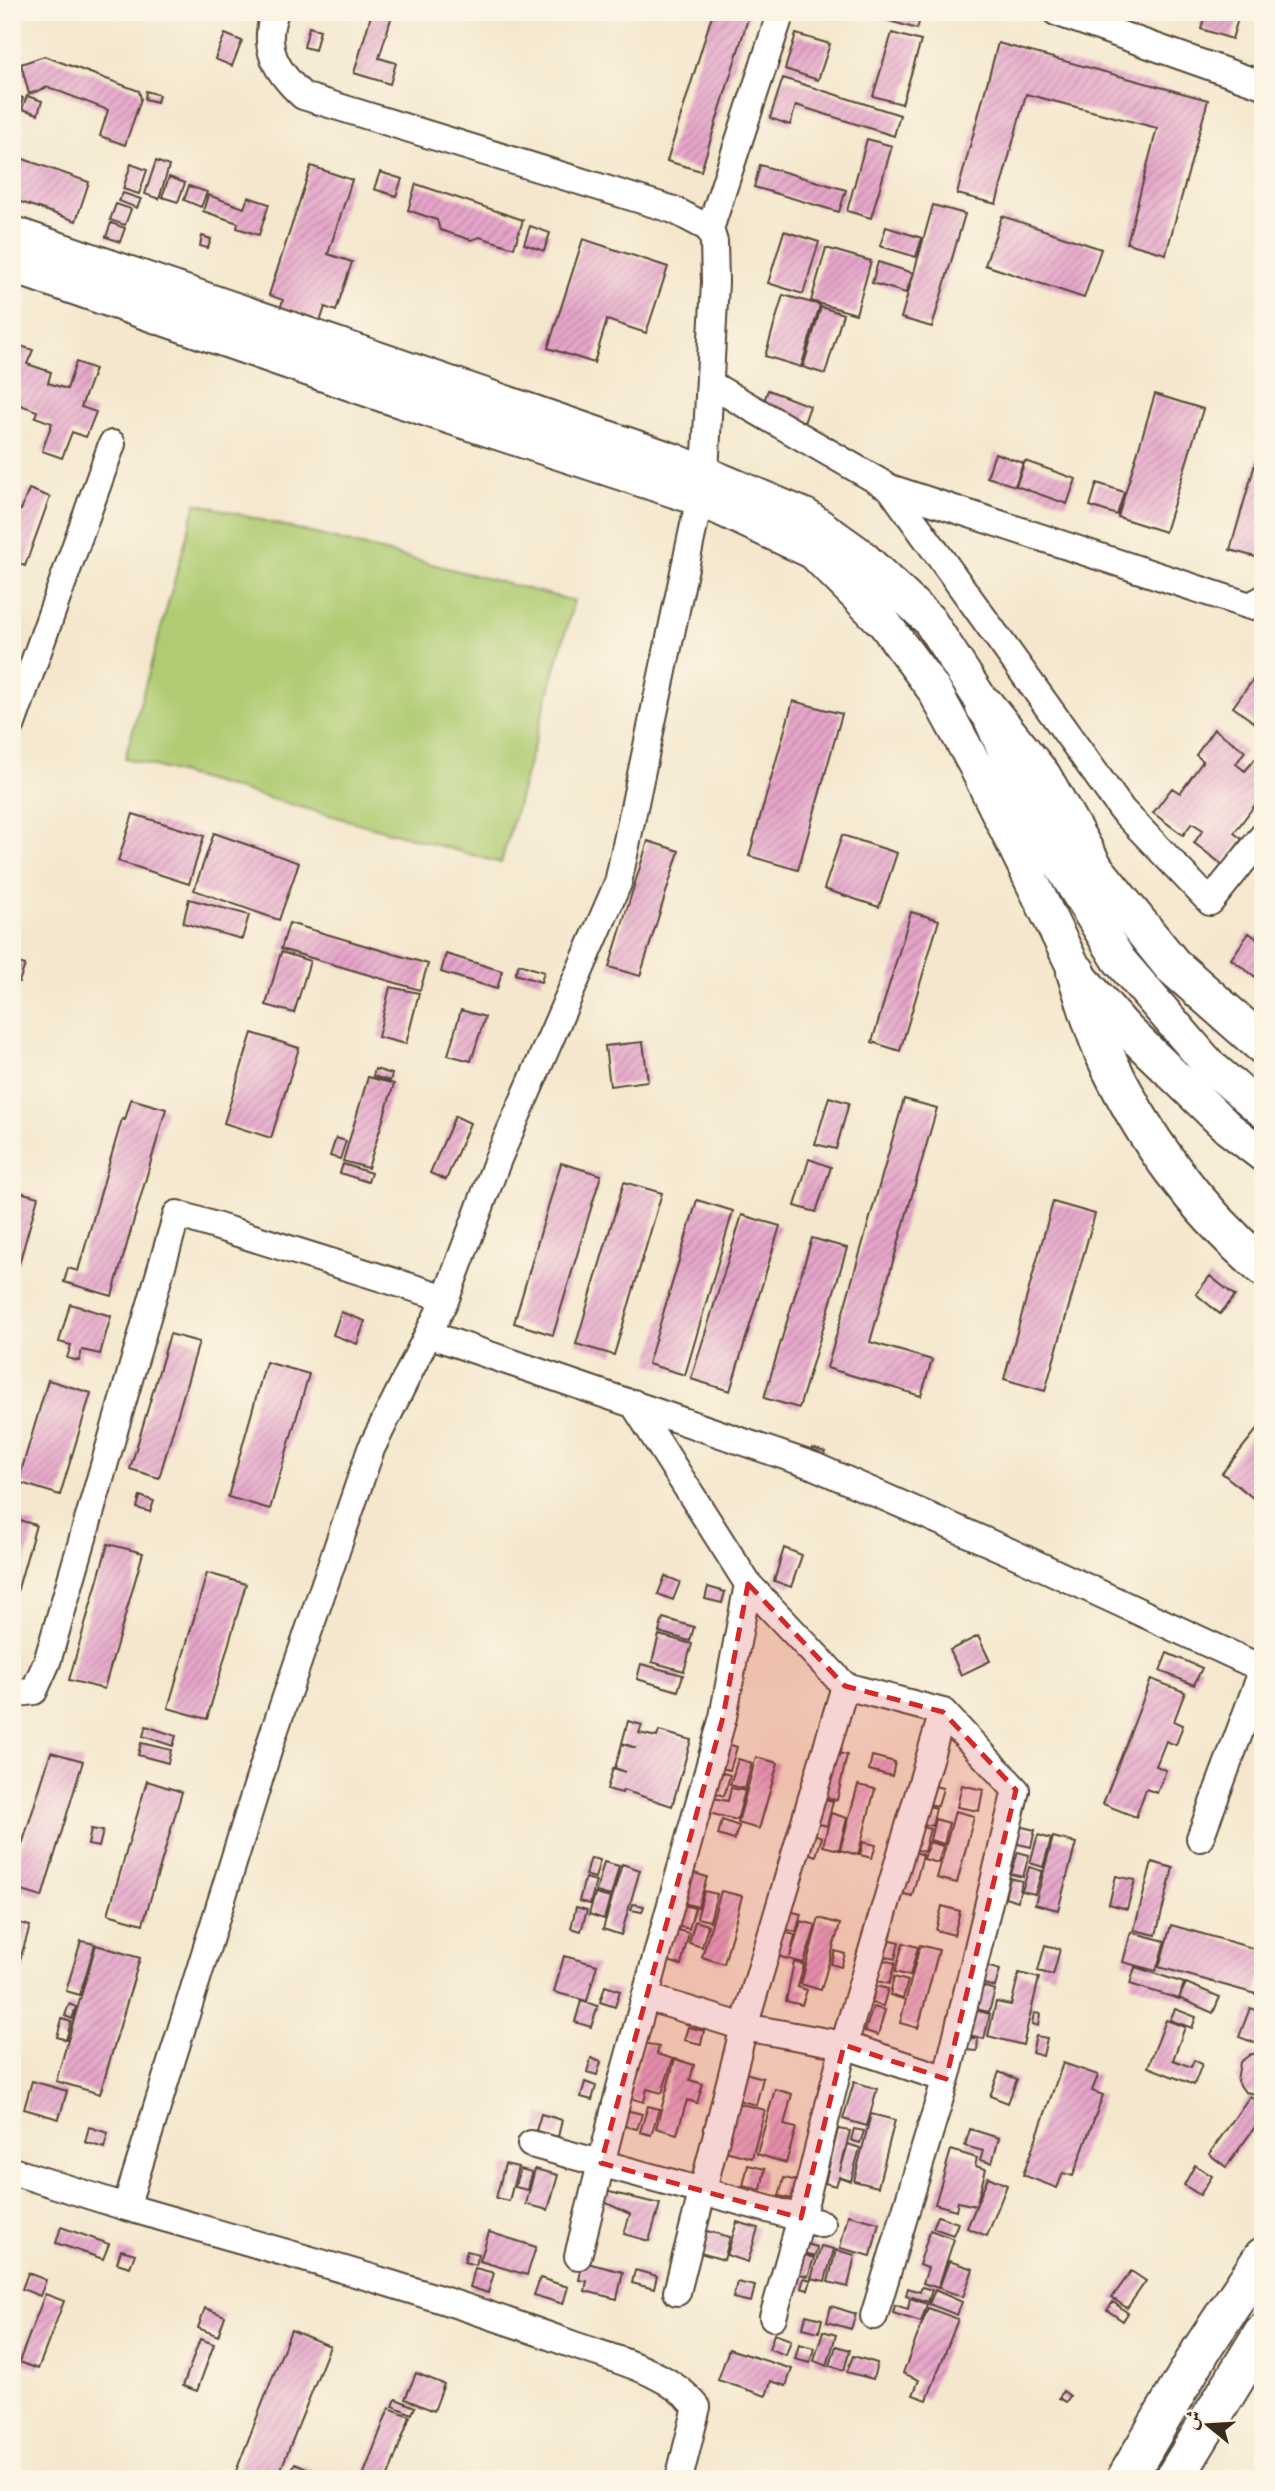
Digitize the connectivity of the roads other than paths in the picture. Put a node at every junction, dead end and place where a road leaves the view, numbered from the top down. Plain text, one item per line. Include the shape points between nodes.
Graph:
1 (275, 12) edge
2 (781, 12) edge
3 (1056, 12) edge
4 (1263, 85) edge
5 (710, 229) junction
6 (12, 233) edge
7 (12, 266) edge
8 (710, 384) junction
9 (112, 443) dead end
10 (702, 486) junction
11 (890, 488) junction
12 (1263, 599) edge
13 (985, 706) junction
14 (14, 715) edge
15 (1263, 836) edge
16 (1076, 972) junction
17 (1263, 1045) edge
18 (1263, 1111) edge
19 (1263, 1155) edge
20 (1263, 1267) edge
21 (446, 1298) junction
22 (428, 1334) junction
23 (634, 1403) junction
24 (748, 1584) junction
25 (1263, 1669) edge
26 (845, 1686) junction
27 (12, 1694) edge
28 (943, 1712) junction
29 (1200, 1838) dead end
30 (646, 1997) junction
31 (744, 2027) junction
32 (844, 2045) junction
33 (946, 2079) junction
34 (531, 2144) dead end
35 (601, 2163) junction
36 (12, 2171) edge
37 (701, 2191) junction
38 (125, 2207) junction
39 (812, 2221) junction
40 (578, 2256) dead end
41 (1263, 2257) edge
42 (677, 2292) dead end
43 (874, 2316) dead end
44 (773, 2317) dead end
45 (1263, 2333) edge
46 (679, 2479) edge
47 (1126, 2479) edge
48 (1174, 2479) edge

1 - 5 street via 269,49 280,75 303,96 674,210
2 - 5 street
3 - 4 street
5 - 8 street via 715,242
6 - 10 main road
7 - 10 main road via 370,390
8 - 10 street
8 - 11 street
9 - 14 street
10 - 13 main road via 806,516 859,554 929,620
10 - 16 main road via 813,552 885,624 934,690
10 - 21 street via 618,883 498,1159
11 - 12 street via 1250,606
11 - 15 street via 1122,810 1210,902
13 - 17 highway via 1042,777 1095,870 1172,965
13 - 18 main road via 1041,833 1119,960 1210,1066
16 - 19 main road via 1125,1028 1228,1128
16 - 20 highway via 1103,1052 1141,1125 1187,1189 1232,1241
21 - 22 street
21 - 27 street via 177,1213 47,1662 34,1691
22 - 23 street
22 - 38 street via 366,1462 273,1735
23 - 24 street
23 - 25 street via 814,1466
24 - 26 street
24 - 30 street via 723,1717
25 - 29 street
26 - 28 street
26 - 31 street
28 - 32 street
28 - 33 street via 1016,1790
30 - 31 street
30 - 35 street
31 - 32 street
31 - 37 street
32 - 33 street
32 - 39 street
33 - 43 street
34 - 35 street
35 - 37 street
35 - 40 street
36 - 38 street
37 - 39 street
37 - 42 street
38 - 46 street via 474,2308 647,2372 685,2392 697,2407
39 - 44 street
41 - 47 highway via 1202,2349
45 - 48 highway

